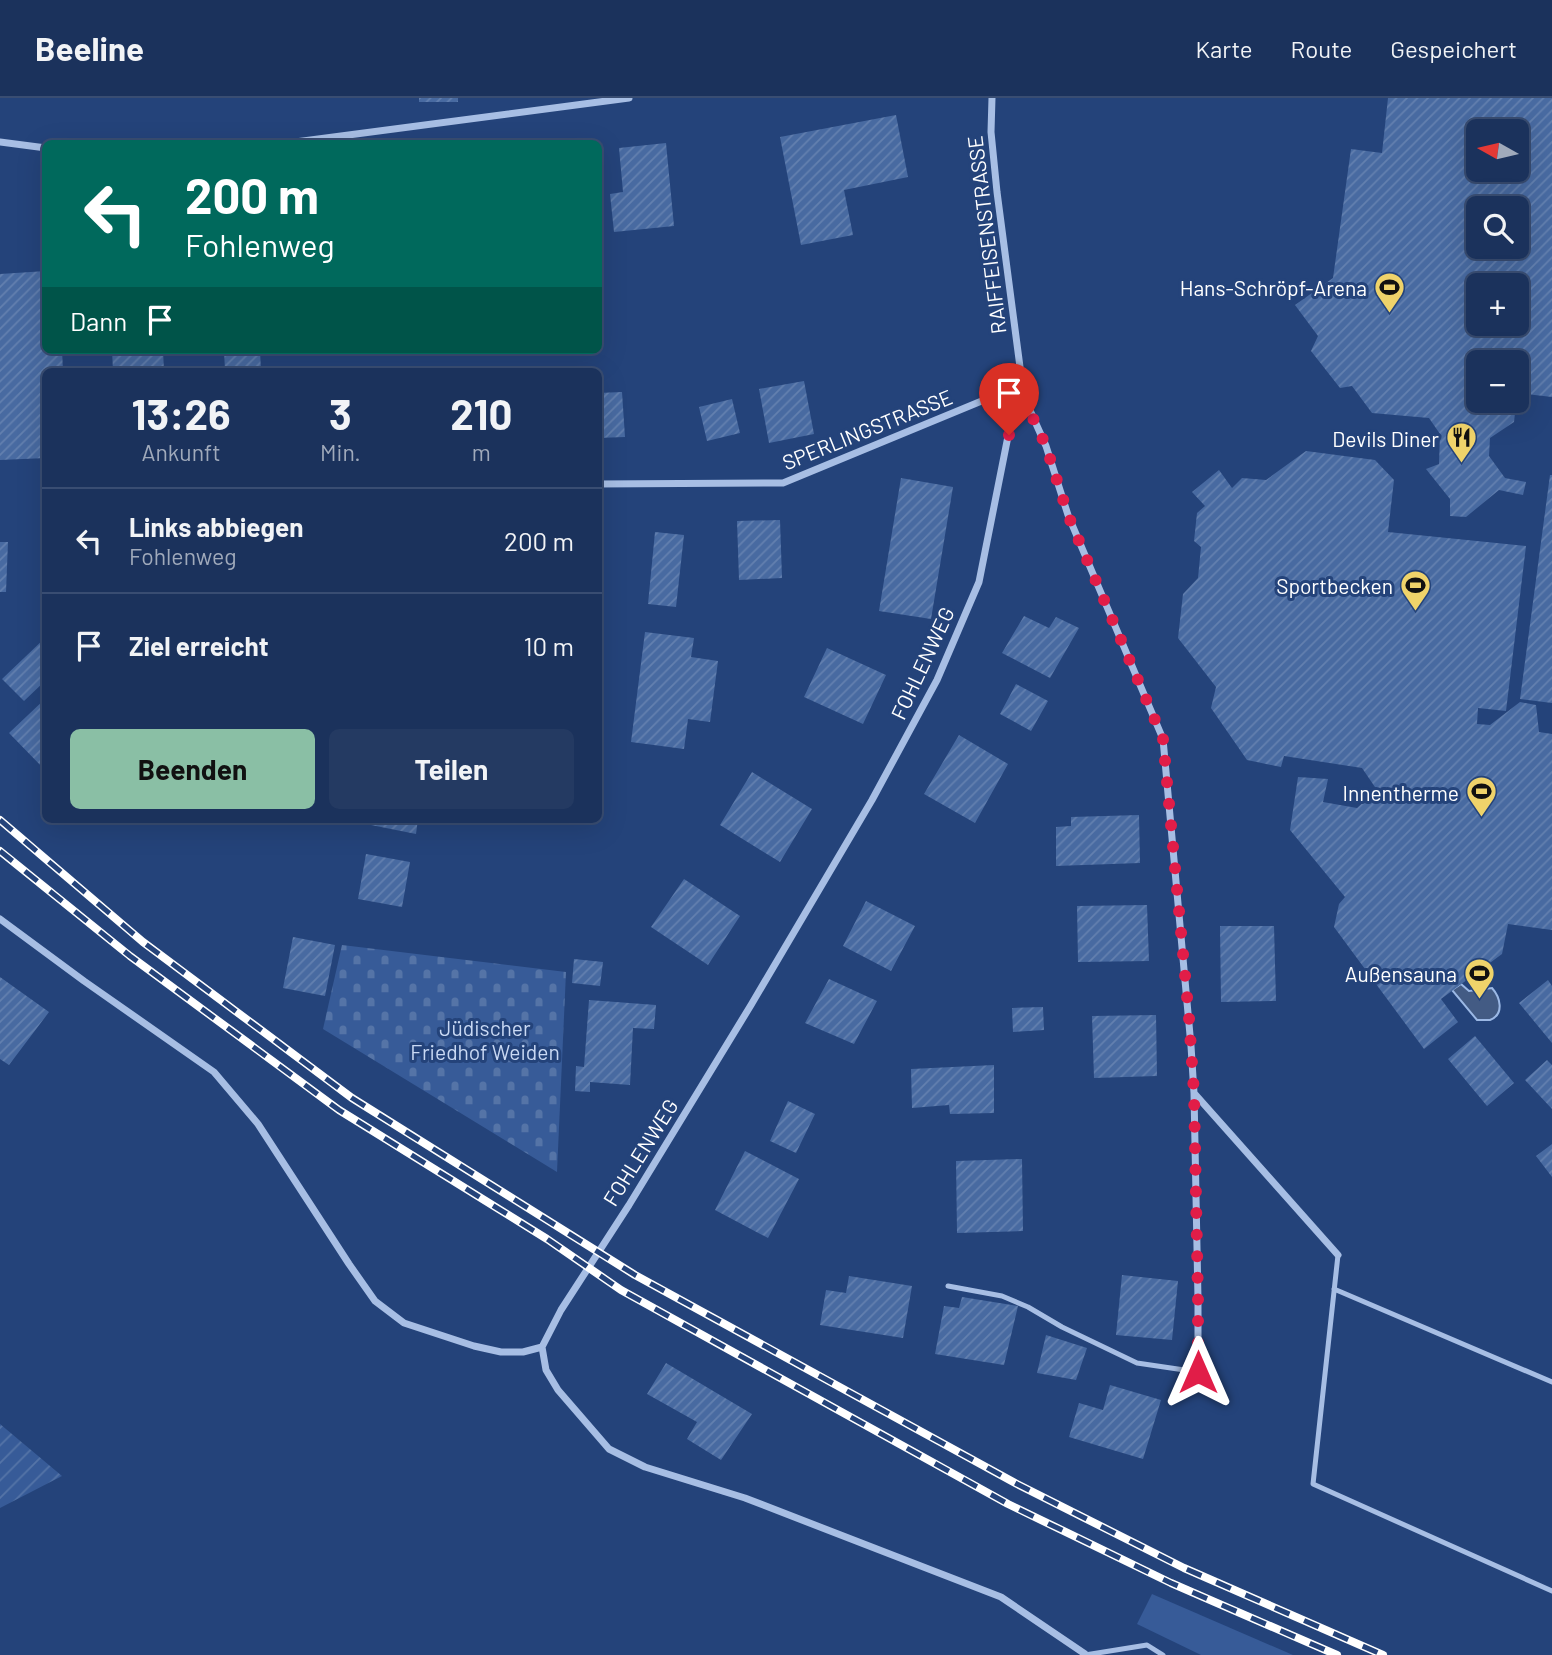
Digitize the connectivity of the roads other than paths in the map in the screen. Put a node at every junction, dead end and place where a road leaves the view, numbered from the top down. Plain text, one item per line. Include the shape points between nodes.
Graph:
1 (629, 98) edge
2 (992, 98) edge
3 (310, 140) edge
4 (0, 142) edge
5 (42, 147) edge
6 (1018, 386) junction
7 (602, 484) edge
8 (0, 919) edge
9 (1194, 1093) junction
10 (1338, 1255) joint
11 (948, 1286) dead end
12 (1334, 1289) junction
13 (541, 1347) junction
14 (1198, 1372) joint
15 (1552, 1382) edge
16 (1552, 1591) edge
17 (1085, 1655) edge
18 (1163, 1655) edge

1 - 3 street
2 - 6 street, RAIFFEISENSTRASSE via 991,132 1020,367
4 - 5 street
6 - 7 street, SPERLINGSTRASSE via 783,483
6 - 9 street, RAIFFEISENSTRASSE via 1163,739
6 - 13 street, FOHLENWEG via 979,582 937,680 852,835
8 - 13 street via 214,1072 258,1124 375,1301 404,1323 474,1346 501,1352
9 - 10 street
9 - 14 street, RAIFFEISENSTRASSE
10 - 12 lane
11 - 14 lane via 1002,1296 1137,1363
12 - 15 lane
12 - 16 lane via 1313,1484
13 - 17 street via 546,1370 558,1390 609,1449 645,1467 745,1498 1001,1597
17 - 18 lane via 1147,1645

